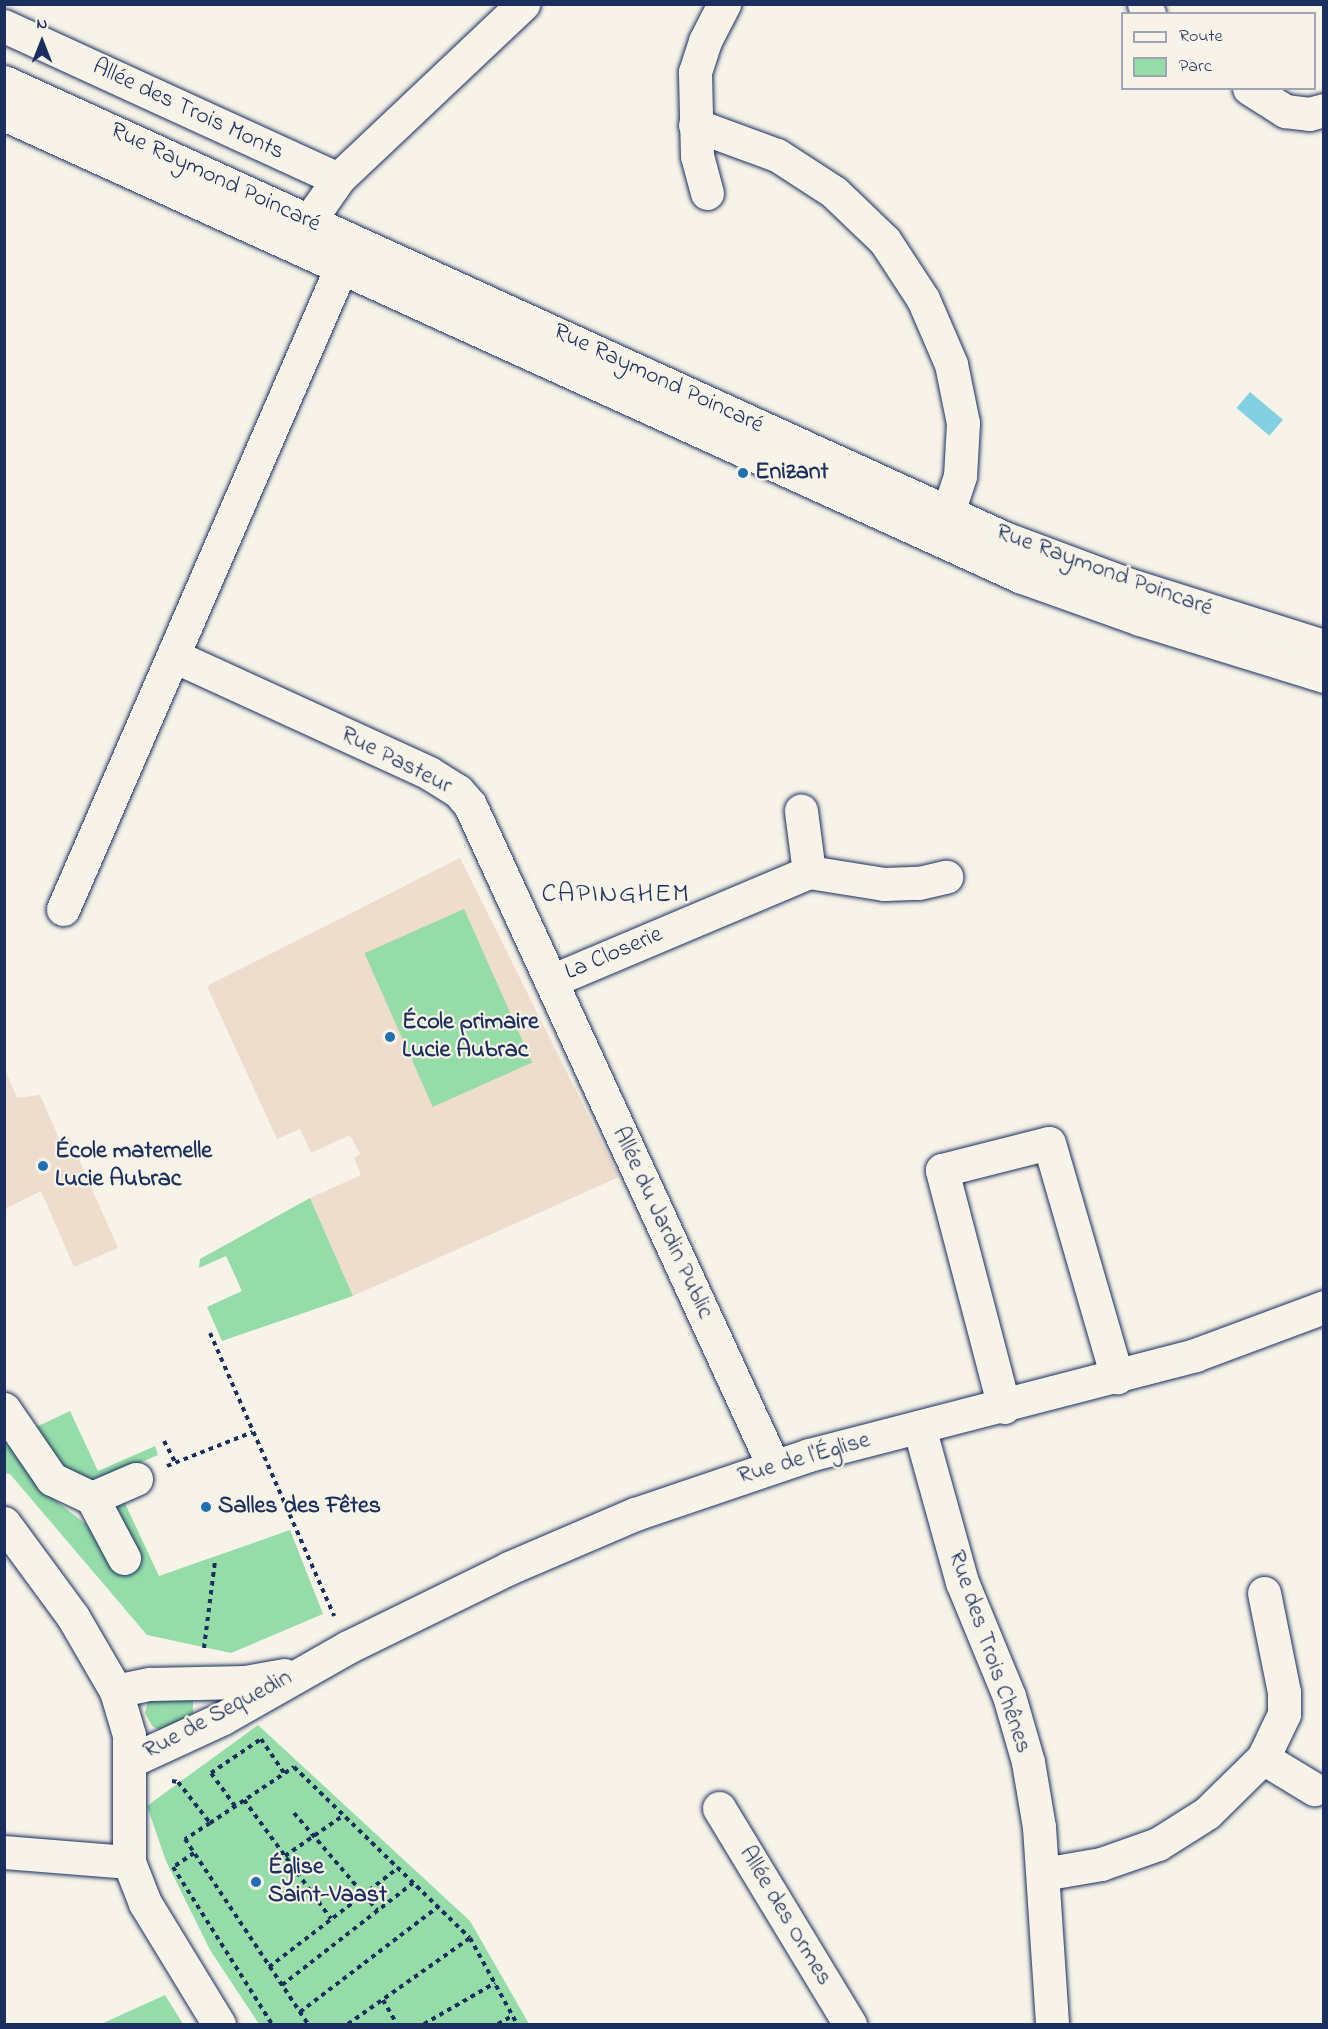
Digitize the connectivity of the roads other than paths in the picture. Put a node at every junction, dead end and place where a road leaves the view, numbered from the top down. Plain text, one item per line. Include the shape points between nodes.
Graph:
1 (523, 4) edge
2 (724, 4) edge
3 (4, 26) edge
4 (4, 82) edge
5 (1252, 90) edge
6 (1323, 110) edge
7 (4, 114) edge
8 (695, 125) junction
9 (338, 179) junction
10 (707, 193) dead end
11 (305, 236) junction
12 (346, 255) junction
13 (944, 527) junction
14 (1323, 646) edge
15 (174, 656) junction
16 (1323, 676) edge
17 (801, 811) dead end
18 (810, 872) junction
19 (946, 877) dead end
20 (63, 909) dead end
21 (551, 981) junction
22 (1323, 1307) edge
23 (1117, 1377) junction
24 (1004, 1407) junction
25 (4, 1409) edge
26 (919, 1427) junction
27 (773, 1465) junction
28 (136, 1479) road end
29 (92, 1498) junction
30 (4, 1522) edge
31 (124, 1558) dead end
32 (1264, 1593) dead end
33 (305, 1668) junction
34 (111, 1680) junction
35 (1263, 1758) junction
36 (130, 1769) junction
37 (1314, 1789) dead end
38 (719, 1808) dead end
39 (4, 1852) edge
40 (129, 1862) junction
41 (1043, 1874) junction
42 (219, 2025) edge
43 (850, 2025) edge
44 (1052, 2025) edge

1 - 9 street
2 - 8 street via 695,72
3 - 9 street, Allée des Trois Monts
4 - 11 street, Rue Raymond Poincaré
5 - 6 street via 1285,111 1310,114
7 - 11 street, Rue Raymond Poincaré
8 - 10 street via 697,156
8 - 13 street via 777,155 806,170 860,215 905,269 940,334 959,396 963,450
9 - 11 street
11 - 12 street, Rue Raymond Poincaré
12 - 13 street, Rue Raymond Poincaré
12 - 15 street
13 - 14 street, Rue Raymond Poincaré
13 - 16 street, Rue Raymond Poincaré via 1074,596
15 - 20 street
15 - 21 street, Rue Pasteur via 429,773 458,791 481,824
17 - 18 street
18 - 19 street via 884,884
18 - 21 street, La Closerie
21 - 27 street, Allée du Jardin Public
22 - 23 street, Rue de l'Église via 1238,1341
23 - 24 street, Rue de l'Église
23 - 24 street via 1049,1143 942,1170
24 - 26 street, Rue de l'Église
25 - 29 street via 52,1479
26 - 27 street, Rue de l'Église
26 - 41 street, Rue des Trois Chênes via 962,1582 1009,1696 1026,1753
27 - 33 street, Rue de l'Église via 591,1532
28 - 29 street
29 - 31 street
30 - 34 street via 35,1562
32 - 35 street via 1284,1692 1284,1714
33 - 34 street via 245,1682 150,1684
33 - 36 street, Rue de Sequedin
34 - 36 street via 126,1719
35 - 37 street
35 - 41 street via 1207,1813 1158,1844 1101,1864
36 - 40 street, Rue de Sequedin
38 - 43 street, Allée des Ormes
39 - 40 street
40 - 42 street, Rue de Sequedin via 145,1903
41 - 44 street, Rue des Trois Chênes

